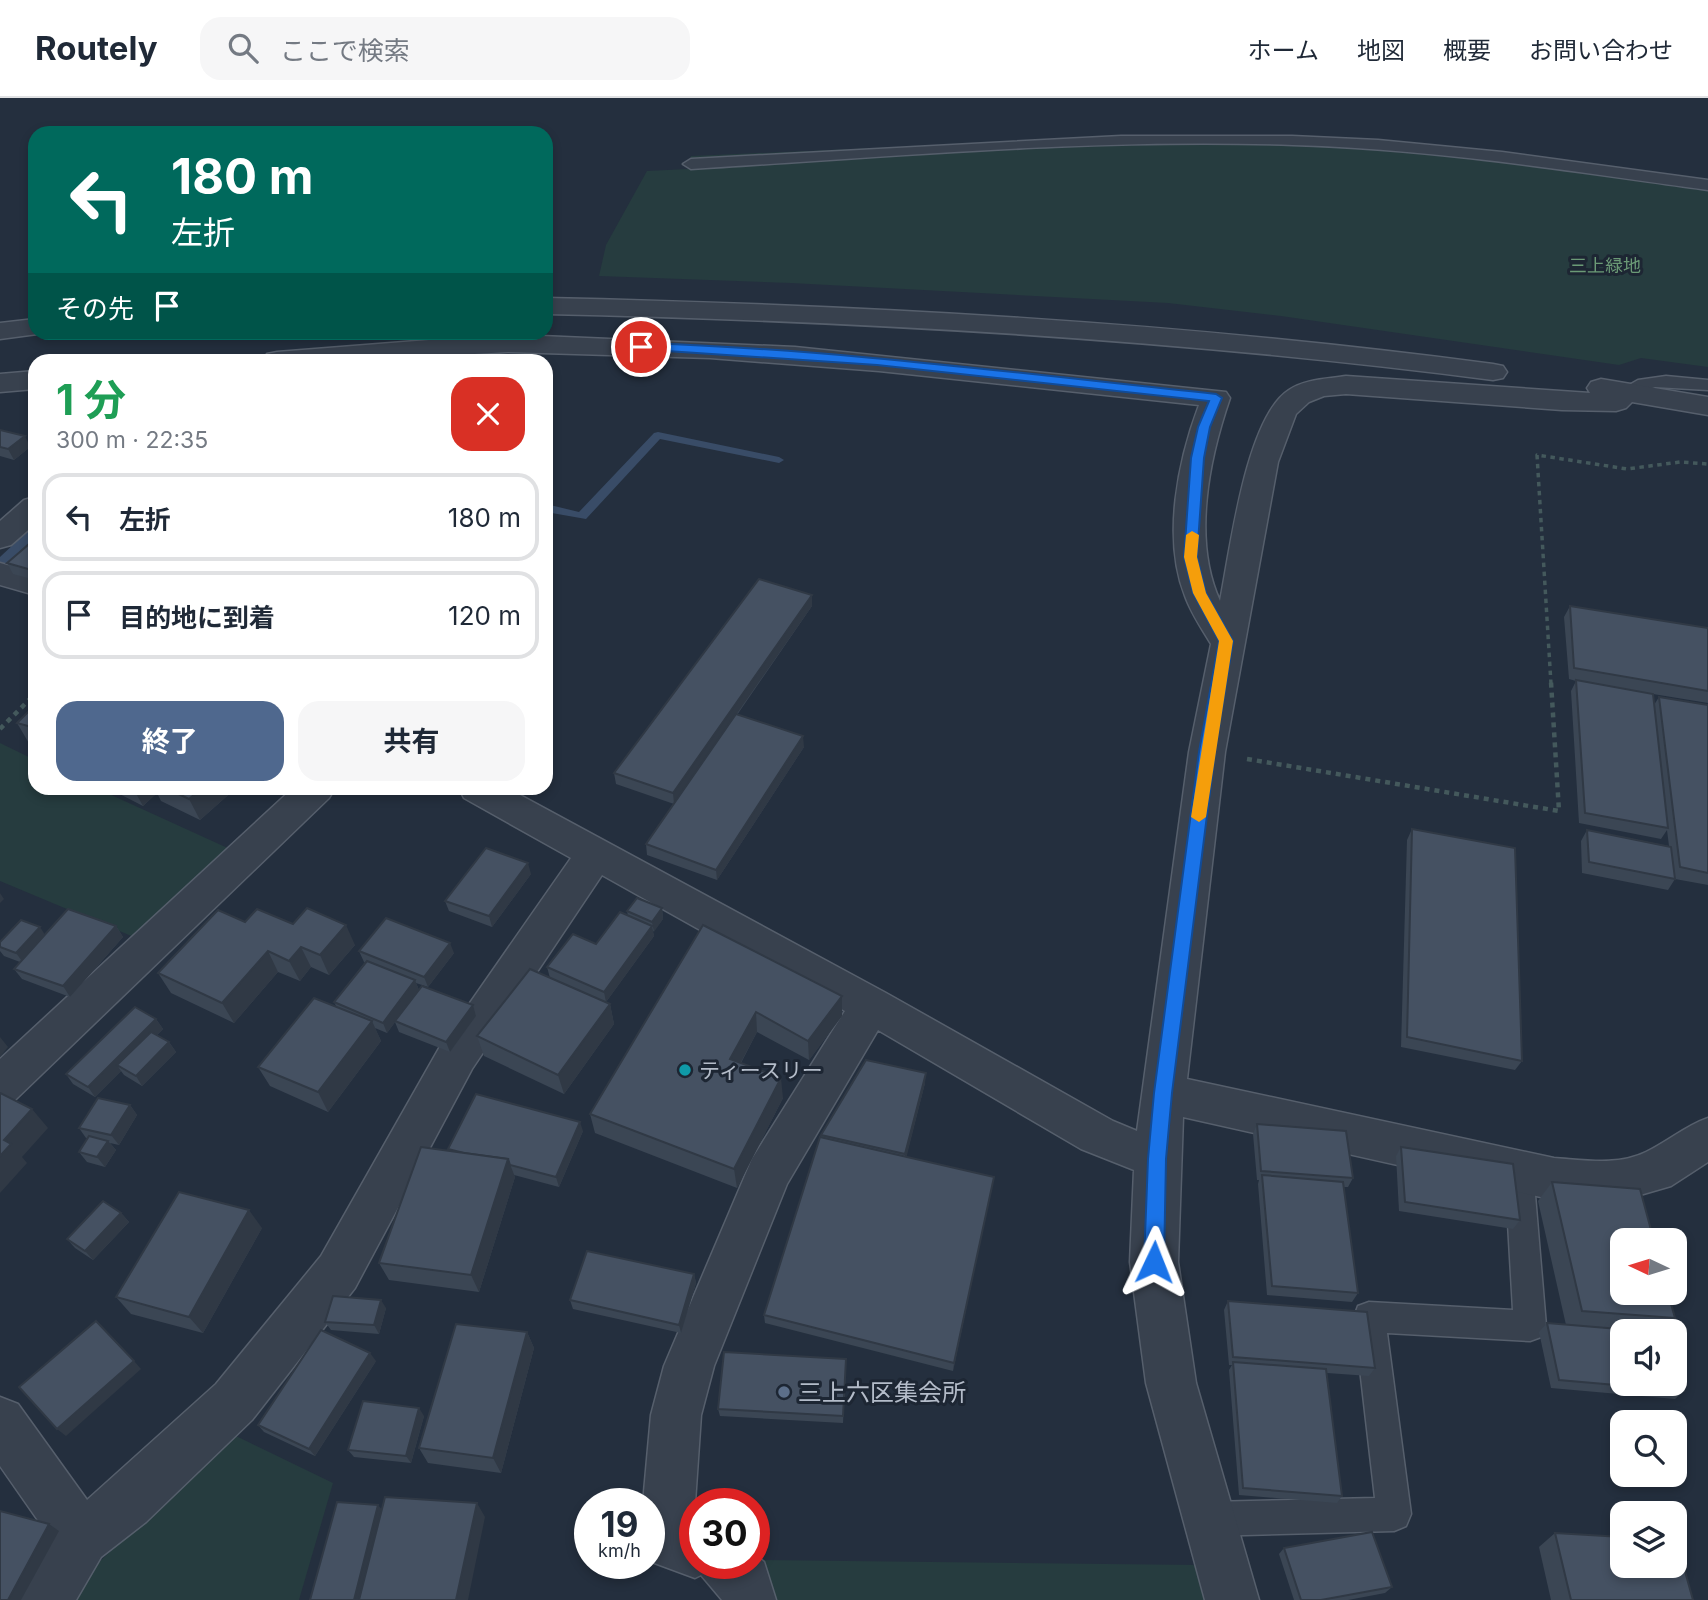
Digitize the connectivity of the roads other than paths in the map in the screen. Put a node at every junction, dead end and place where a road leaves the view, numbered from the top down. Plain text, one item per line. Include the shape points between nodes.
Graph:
1 (691, 164) dead end
2 (1708, 186) edge
3 (553, 306) edge
4 (28, 328) edge
5 (0, 331) edge
6 (360, 354) edge
7 (28, 381) edge
8 (0, 383) edge
9 (1708, 385) edge
10 (1626, 392) junction
11 (1708, 406) edge
12 (28, 513) edge
13 (0, 538) edge
14 (0, 574) edge
15 (28, 582) edge
16 (1226, 641) junction
17 (309, 795) edge
18 (490, 795) edge
19 (595, 854) junction
20 (872, 1005) junction
21 (0, 1087) edge
22 (1163, 1093) junction
23 (1708, 1138) edge
24 (1157, 1159) junction
25 (1519, 1171) junction
26 (0, 1422) edge
27 (1209, 1519) junction
28 (82, 1538) junction
29 (679, 1545) edge
30 (743, 1579) edge
31 (45, 1600) edge
32 (749, 1600) edge
33 (1232, 1600) edge

1 - 2 lane via 1213,140 1378,144
3 - 10 street via 765,310 1222,339
4 - 5 street
6 - 16 street via 540,344 717,349 1216,398 1198,458 1191,557 1199,593
7 - 8 street
9 - 10 lane via 1651,382
10 - 11 street
10 - 16 street via 1616,402 1562,401 1346,385 1299,396 1283,411 1263,462
12 - 13 street
14 - 15 street
16 - 22 street
17 - 21 street
18 - 19 street
19 - 20 street
19 - 28 street via 457,1056 338,1272 234,1402 127,1503
20 - 24 street via 1097,1135
20 - 29 street via 768,1174 689,1366 676,1415 666,1541
22 - 24 street
22 - 25 street
23 - 25 street via 1655,1171 1609,1183
24 - 27 street via 1154,1262 1171,1383
25 - 27 lane via 1530,1326 1369,1317 1394,1514
26 - 28 street
27 - 33 street
28 - 31 street
30 - 32 street

